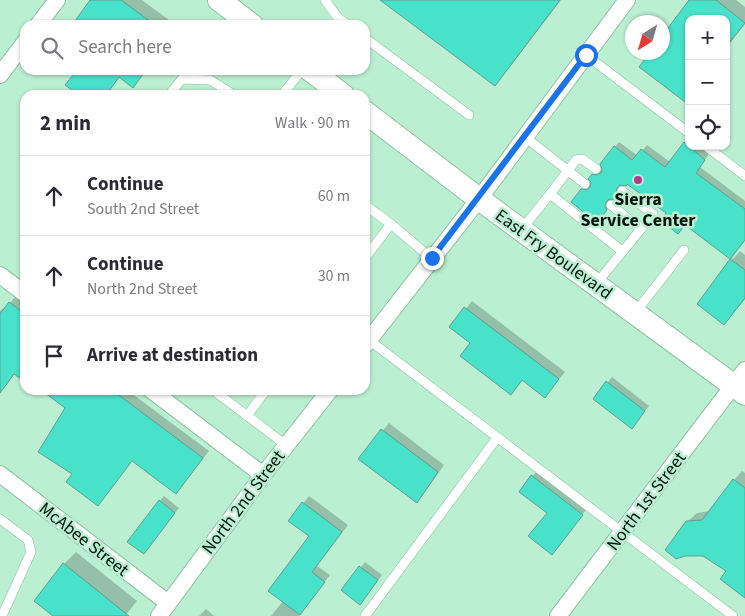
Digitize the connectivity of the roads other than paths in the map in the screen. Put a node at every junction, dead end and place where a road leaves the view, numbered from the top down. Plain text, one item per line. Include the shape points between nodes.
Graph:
1 (57, 0) edge
2 (219, 0) edge
3 (325, 0) edge
4 (627, 0) edge
5 (42, 20) edge
6 (245, 20) edge
7 (341, 20) edge
8 (370, 42) edge
9 (20, 48) edge
10 (586, 55) junction
11 (2, 69) edge
12 (298, 75) edge
13 (317, 75) edge
14 (173, 90) edge
15 (226, 90) edge
16 (286, 90) edge
17 (336, 90) edge
18 (469, 114) dead end
19 (370, 116) edge
20 (685, 130) edge
21 (524, 137) junction
22 (711, 150) edge
23 (596, 169) dead end
24 (568, 170) junction
25 (745, 176) edge
26 (585, 184) dead end
27 (622, 190) dead end
28 (550, 194) junction
29 (479, 199) junction
30 (611, 205) dead end
31 (370, 209) edge
32 (391, 224) junction
33 (641, 229) junction
34 (521, 230) junction
35 (684, 250) dead end
36 (370, 251) edge
37 (622, 251) junction
38 (432, 258) junction
39 (0, 276) edge
40 (596, 285) junction
41 (20, 290) edge
42 (635, 313) junction
43 (370, 338) edge
44 (370, 344) edge
45 (741, 383) edge
46 (158, 395) edge
47 (220, 395) edge
48 (262, 395) edge
49 (326, 395) edge
50 (247, 416) junction
51 (497, 438) junction
52 (286, 445) junction
53 (0, 474) edge
54 (263, 475) junction
55 (0, 519) edge
56 (622, 532) junction
57 (164, 610) edge
58 (2, 616) edge
59 (365, 616) edge
60 (558, 616) edge
61 (734, 616) edge

1 - 5 street
2 - 6 main road
3 - 7 lane
4 - 10 street
8 - 18 lane
9 - 11 street
10 - 20 lane
10 - 21 street
12 - 16 lane
13 - 17 main road
14 - 15 lane via 182,78 210,80
19 - 29 main road, East Fry Boulevard
21 - 24 lane
21 - 29 street
22 - 25 lane
23 - 24 lane via 582,159 576,160
24 - 26 lane
24 - 28 lane
27 - 33 lane via 653,214
28 - 34 lane
28 - 37 lane
29 - 34 main road, East Fry Boulevard
29 - 38 street
30 - 33 lane
31 - 32 lane
32 - 36 lane
32 - 38 lane
33 - 37 lane
34 - 40 main road, East Fry Boulevard
35 - 42 lane
37 - 40 lane
38 - 43 street
39 - 41 street
40 - 42 main road, East Fry Boulevard
42 - 45 main road, East Fry Boulevard
44 - 51 lane
45 - 56 street, North 1st Street
46 - 54 street
47 - 50 lane
48 - 50 lane
49 - 52 street, North 2nd Street
50 - 52 lane
51 - 56 lane
51 - 59 lane
52 - 54 street, North 2nd Street
53 - 57 street, McAbee Street
54 - 57 street, North 2nd Street
55 - 58 lane via 28,540 31,552
56 - 60 street, North 1st Street
56 - 61 lane

